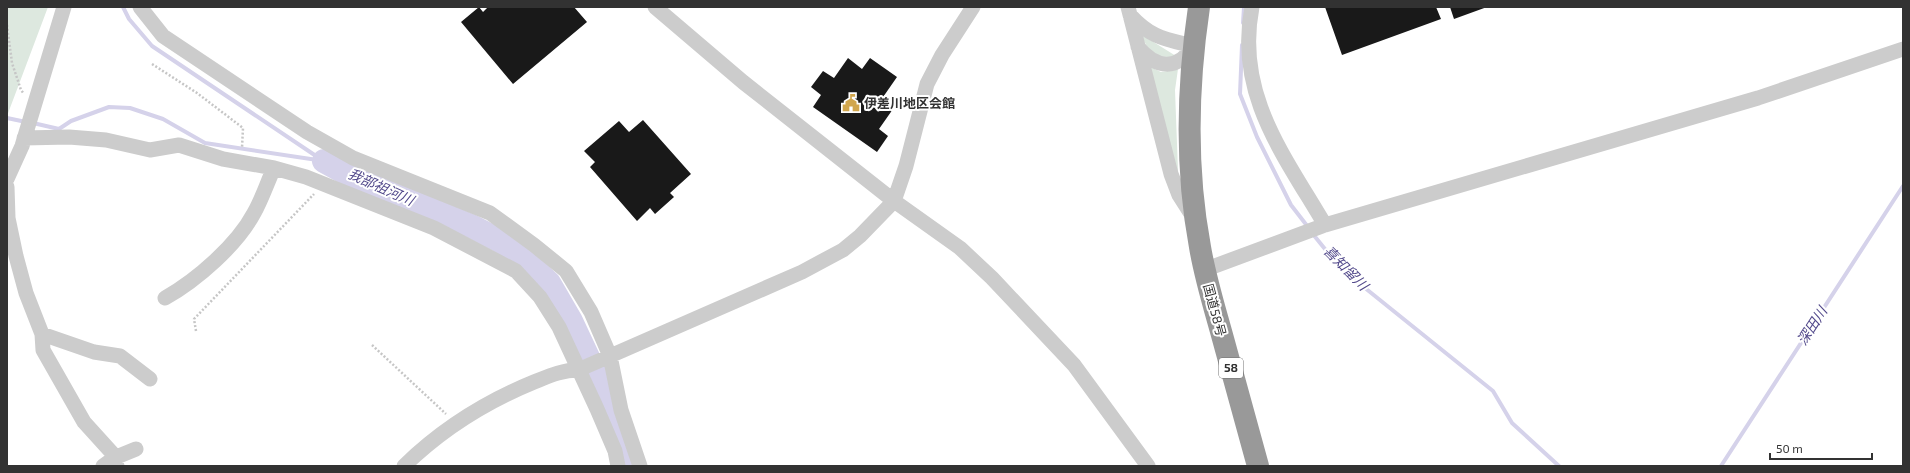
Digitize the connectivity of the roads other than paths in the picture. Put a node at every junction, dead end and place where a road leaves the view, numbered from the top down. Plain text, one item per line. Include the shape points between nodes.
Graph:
1 (64, 7) edge
2 (140, 7) edge
3 (655, 7) edge
4 (974, 7) edge
5 (1199, 7) edge
6 (1252, 7) edge
7 (1129, 11) edge
8 (1193, 46) junction
9 (1138, 47) junction
10 (1903, 49) edge
11 (25, 135) junction
12 (274, 168) junction
13 (7, 179) edge
14 (7, 187) edge
15 (894, 201) junction
16 (1196, 222) junction
17 (1322, 226) junction
18 (1204, 270) junction
19 (165, 298) dead end
20 (42, 334) junction
21 (607, 357) junction
22 (579, 369) junction
23 (150, 379) dead end
24 (136, 449) dead end
25 (111, 463) edge
26 (404, 466) edge
27 (618, 466) edge
28 (640, 466) edge
29 (1148, 466) edge
30 (1258, 466) edge

1 - 11 street
2 - 21 street via 163,36 308,132 353,158 490,213 534,245 566,271 591,312
3 - 15 street via 743,82
4 - 15 street via 942,55 927,84 906,166
5 - 8 highway, 58
6 - 17 street via 1249,63 1260,109 1274,140
7 - 8 street via 1136,22 1157,37
7 - 9 street
8 - 9 street via 1180,61 1168,64 1153,61
8 - 16 highway, 58 via 1188,122
9 - 16 street via 1171,174 1179,195
10 - 17 street via 1758,98
11 - 12 street via 106,140 150,150 179,145 222,160
11 - 13 street
12 - 19 street via 254,214 225,252
12 - 22 street via 324,184 434,228 516,271 540,298 559,327
14 - 20 street via 8,218 16,256 26,293
15 - 21 street via 860,236 842,250 802,272
15 - 29 street via 960,248 992,278 1074,365
16 - 18 highway, 58
17 - 18 street
18 - 30 highway, 国道58号 / 58
20 - 23 street via 94,352 120,356
20 - 25 street via 43,350 84,422 113,454
21 - 22 street
21 - 28 street
22 - 26 street via 564,370 506,394 455,423
22 - 27 street via 615,451
24 - 25 street

